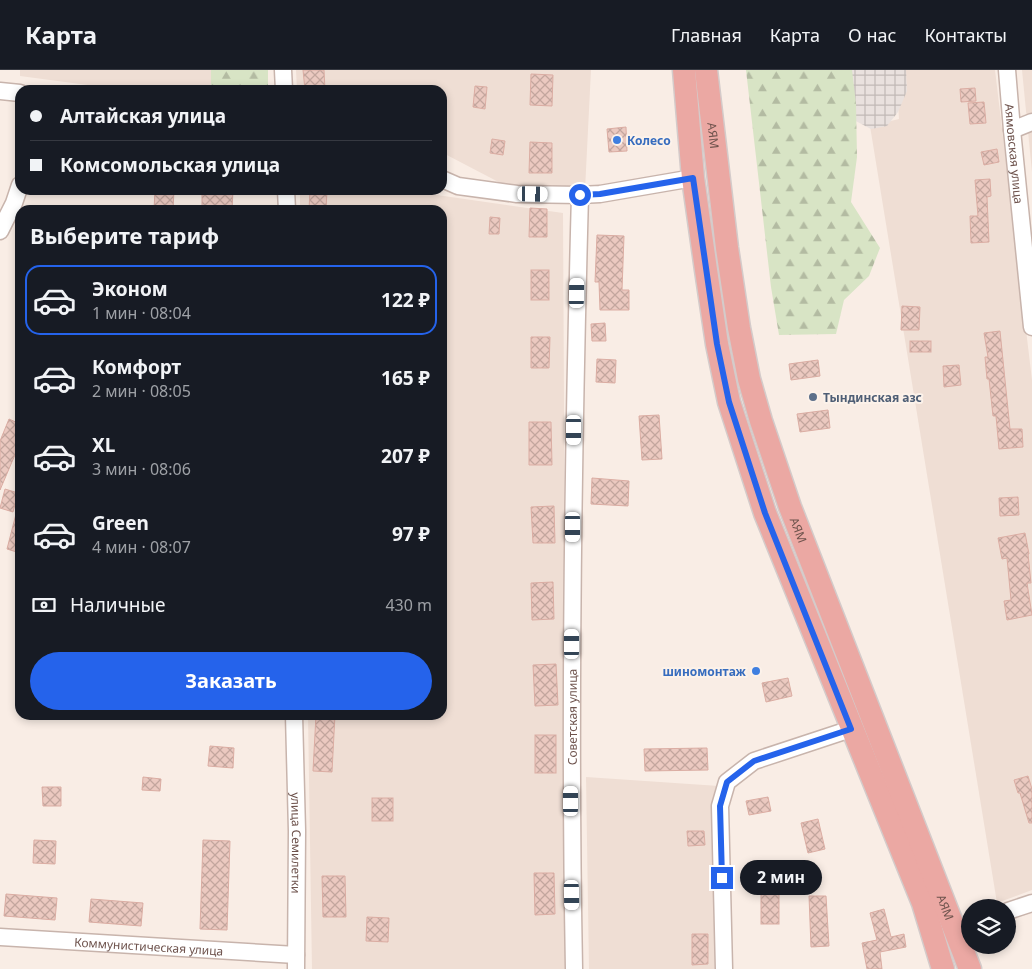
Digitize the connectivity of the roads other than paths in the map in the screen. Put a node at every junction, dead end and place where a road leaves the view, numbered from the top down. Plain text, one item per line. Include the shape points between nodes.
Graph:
1 (283, 70) edge
2 (684, 70) edge
3 (706, 70) edge
4 (1007, 70) edge
5 (284, 85) edge
6 (0, 91) edge
7 (15, 93) edge
8 (1032, 122) edge
9 (1012, 130) junction
10 (693, 178) junction
11 (447, 181) edge
12 (17, 195) edge
13 (580, 195) junction
14 (0, 231) edge
15 (1032, 327) edge
16 (294, 720) edge
17 (851, 729) junction
18 (1032, 904) edge
19 (1016, 909) edge
20 (961, 923) edge
21 (0, 937) edge
22 (967, 954) edge
23 (296, 962) edge
24 (574, 969) edge
25 (724, 969) edge
26 (943, 969) edge
27 (970, 969) edge

1 - 5 street
2 - 10 highway, АЯМ
3 - 20 highway, АЯМ via 727,248 749,379 760,421 790,506
4 - 9 street, Аямовская улица
6 - 7 street
8 - 9 street
9 - 15 street, Аямовская улица
10 - 13 street
10 - 17 highway, АЯМ via 717,344 729,402 765,513
11 - 13 street via 458,186 517,194
12 - 14 street
13 - 24 street, Советская улица via 573,460 571,820
16 - 23 street, улица Семилетки
17 - 25 street via 754,761 727,782 720,806
17 - 26 highway, АЯМ via 923,903
18 - 19 street
21 - 23 street, Коммунистическая улица
22 - 27 highway, АЯМ

